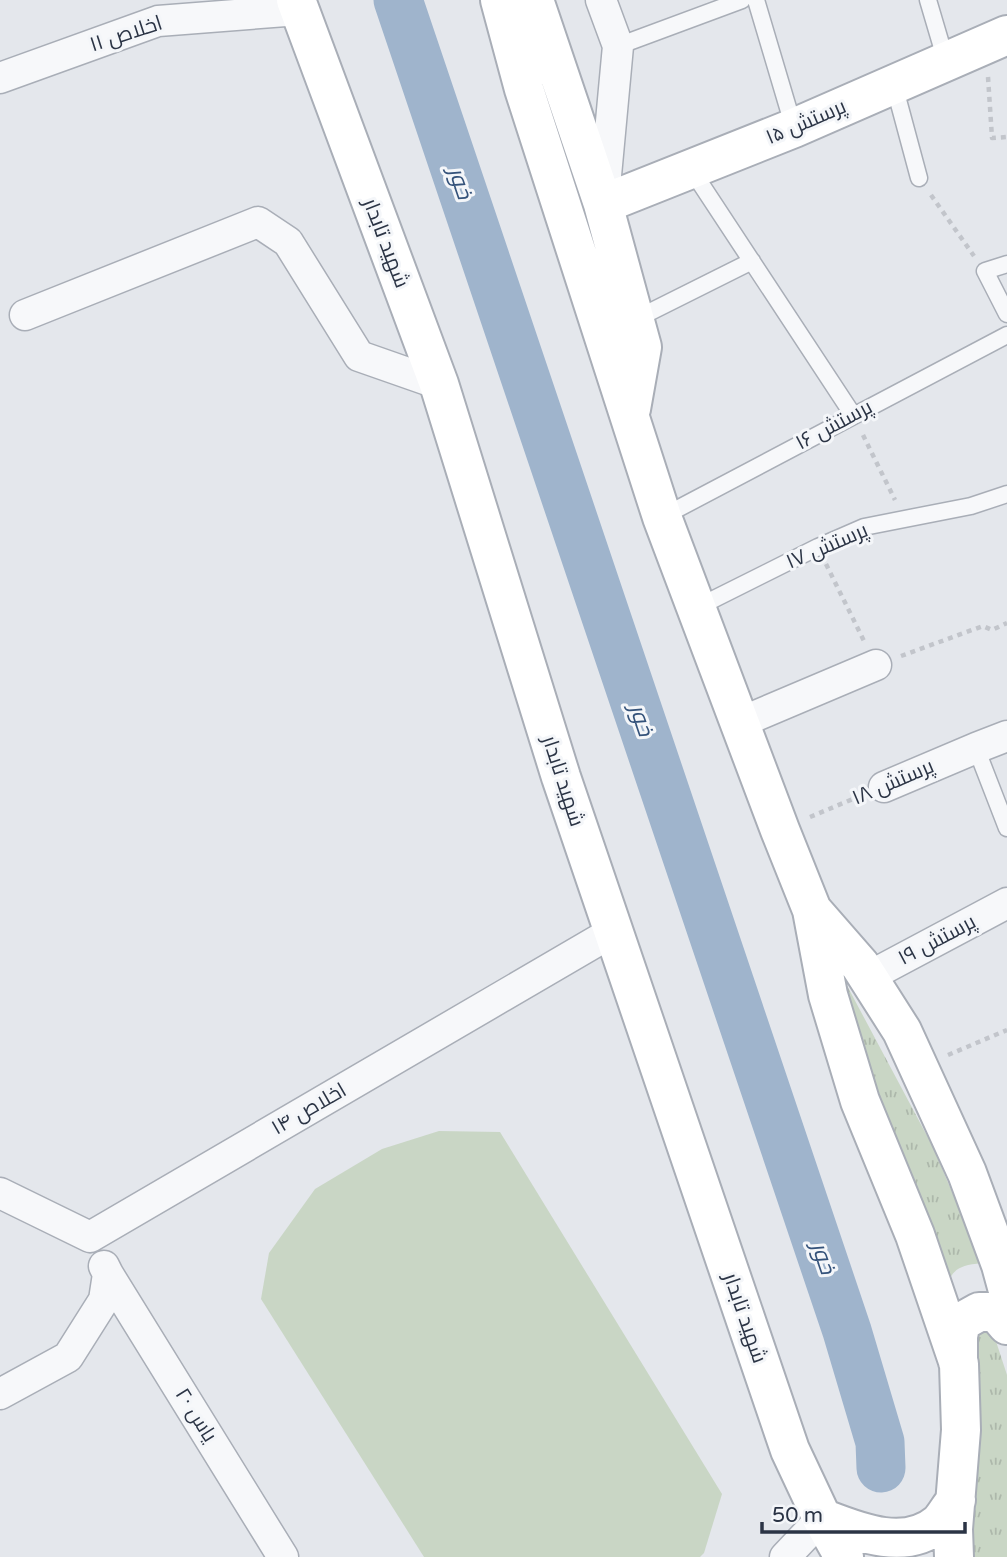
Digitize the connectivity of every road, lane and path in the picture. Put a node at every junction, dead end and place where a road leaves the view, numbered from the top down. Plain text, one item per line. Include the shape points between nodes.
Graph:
1 (500, 0) edge
2 (534, 0) edge
3 (601, 0) edge
4 (742, 0) edge
5 (756, 0) edge
6 (928, 0) edge
7 (298, 5) edge
8 (996, 40) edge
9 (618, 46) junction
10 (947, 62) junction
11 (0, 78) edge
12 (894, 85) junction
13 (794, 128) junction
14 (1007, 137) edge
15 (691, 169) junction
16 (919, 178) joint
17 (603, 204) junction
18 (752, 261) junction
19 (1007, 264) edge
20 (985, 271) junction
21 (1007, 314) edge
22 (25, 315) dead end
23 (634, 320) junction
24 (1007, 335) edge
25 (439, 384) junction
26 (629, 415) junction
27 (853, 415) junction
28 (1007, 494) edge
29 (662, 517) junction
30 (905, 519) junction
31 (818, 547) junction
32 (696, 608) junction
33 (1007, 623) edge
34 (876, 665) junction
35 (739, 723) junction
36 (1007, 736) edge
37 (976, 748) junction
38 (884, 787) joint
39 (1007, 828) edge
40 (780, 830) junction
41 (1007, 903) edge
42 (812, 910) junction
43 (614, 931) junction
44 (868, 977) junction
45 (1007, 1030) edge
46 (919, 1069) junction
47 (0, 1193) edge
48 (90, 1237) junction
49 (108, 1274) junction
50 (1007, 1287) edge
51 (1007, 1325) edge
52 (958, 1364) junction
53 (0, 1395) edge
54 (956, 1500) junction
55 (822, 1518) junction
56 (842, 1554) edge
57 (283, 1557) edge
58 (785, 1557) edge
59 (954, 1557) edge

1 - 26 street
2 - 17 street
3 - 9 street
4 - 9 lane
5 - 13 lane
6 - 10 lane
7 - 11 street, اخلاص ۱۱ via 158,21
7 - 25 street, شهید تابدار
8 - 10 street, پرستش ۱۵
8 - 14 path via 992,138
9 - 17 street
10 - 12 street, پرستش ۱۵
12 - 13 street, پرستش ۱۵
12 - 16 lane
13 - 15 street, پرستش ۱۵
15 - 17 street, پرستش ۱۵
15 - 18 lane
16 - 20 path
17 - 23 street
18 - 23 lane
18 - 27 lane
19 - 20 lane
20 - 21 lane
22 - 25 street via 258,222 288,242 359,356
23 - 26 street via 642,347
24 - 27 lane, پرستش ۱۶
25 - 43 street, شهید تابدار via 561,777
26 - 29 street
27 - 29 lane, پرستش ۱۶
27 - 30 path
28 - 30 lane, پرستش ۱۷
29 - 32 street
30 - 31 lane, پرستش ۱۷ via 864,527
31 - 32 lane, پرستش ۱۷
31 - 34 path
32 - 35 street
33 - 34 path via 992,630 984,626
34 - 35 street
35 - 40 street
36 - 37 street, پرستش ۱۸
37 - 38 street, پرستش ۱۸
37 - 39 lane
38 - 40 path, پرستش ۱۸
40 - 42 street
41 - 44 street, پرستش ۱۹
42 - 44 street
42 - 52 street via 828,995 860,1101 915,1236
43 - 48 street, اخلاص ۱۴
43 - 55 street, شهید تابدار via 790,1450
44 - 46 street
45 - 46 path
46 - 50 street via 967,1173
47 - 48 street
48 - 49 street, یاس ۲۰
49 - 53 street via 104,1300 68,1357
49 - 57 street, یاس ۲۰
51 - 52 street via 996,1312 979,1312 961,1322
52 - 54 street via 961,1430
54 - 55 street via 940,1523 915,1537 884,1538
54 - 59 street
55 - 56 street, شهید تابدار
55 - 58 street

